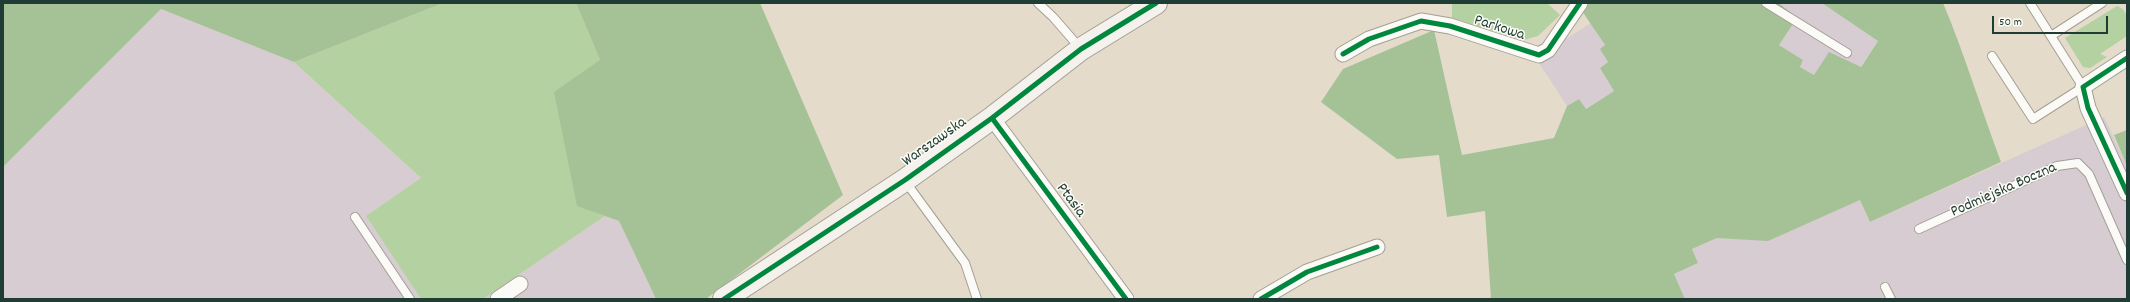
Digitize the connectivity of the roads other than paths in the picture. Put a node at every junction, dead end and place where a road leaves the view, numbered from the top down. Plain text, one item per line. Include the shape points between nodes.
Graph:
1 (1038, 3) edge
2 (1156, 3) edge
3 (1580, 3) edge
4 (1766, 3) edge
5 (2030, 3) edge
6 (2102, 3) edge
7 (2050, 36) junction
8 (1081, 48) junction
9 (1847, 53) dead end
10 (1343, 54) dead end
11 (1992, 56) dead end
12 (2127, 58) edge
13 (2083, 87) junction
14 (992, 118) junction
15 (905, 180) junction
16 (2127, 193) edge
17 (355, 217) dead end
18 (1919, 229) dead end
19 (1377, 247) dead end
20 (2127, 260) edge
21 (520, 284) dead end
22 (1885, 287) dead end
23 (410, 299) edge
24 (498, 299) edge
25 (724, 299) edge
26 (977, 299) edge
27 (1126, 299) edge
28 (1261, 299) edge
29 (1891, 299) edge

1 - 8 lane
2 - 8 street, Warszawska
3 - 10 street, Parkowa via 1548,50 1539,55 1450,26 1421,20 1369,39
4 - 9 lane
5 - 7 lane
6 - 7 lane
7 - 13 lane
8 - 14 street, Warszawska
11 - 13 lane via 2033,119
12 - 13 street
13 - 16 street via 2088,108
14 - 15 street, Warszawska
14 - 27 street, Ptasia
15 - 25 street, Warszawska
15 - 26 lane, Warszawska via 965,263
17 - 23 lane
18 - 20 lane, Podmiejska Boczna via 2057,166 2078,163 2089,174
19 - 28 street via 1307,272
21 - 24 street
22 - 29 lane

